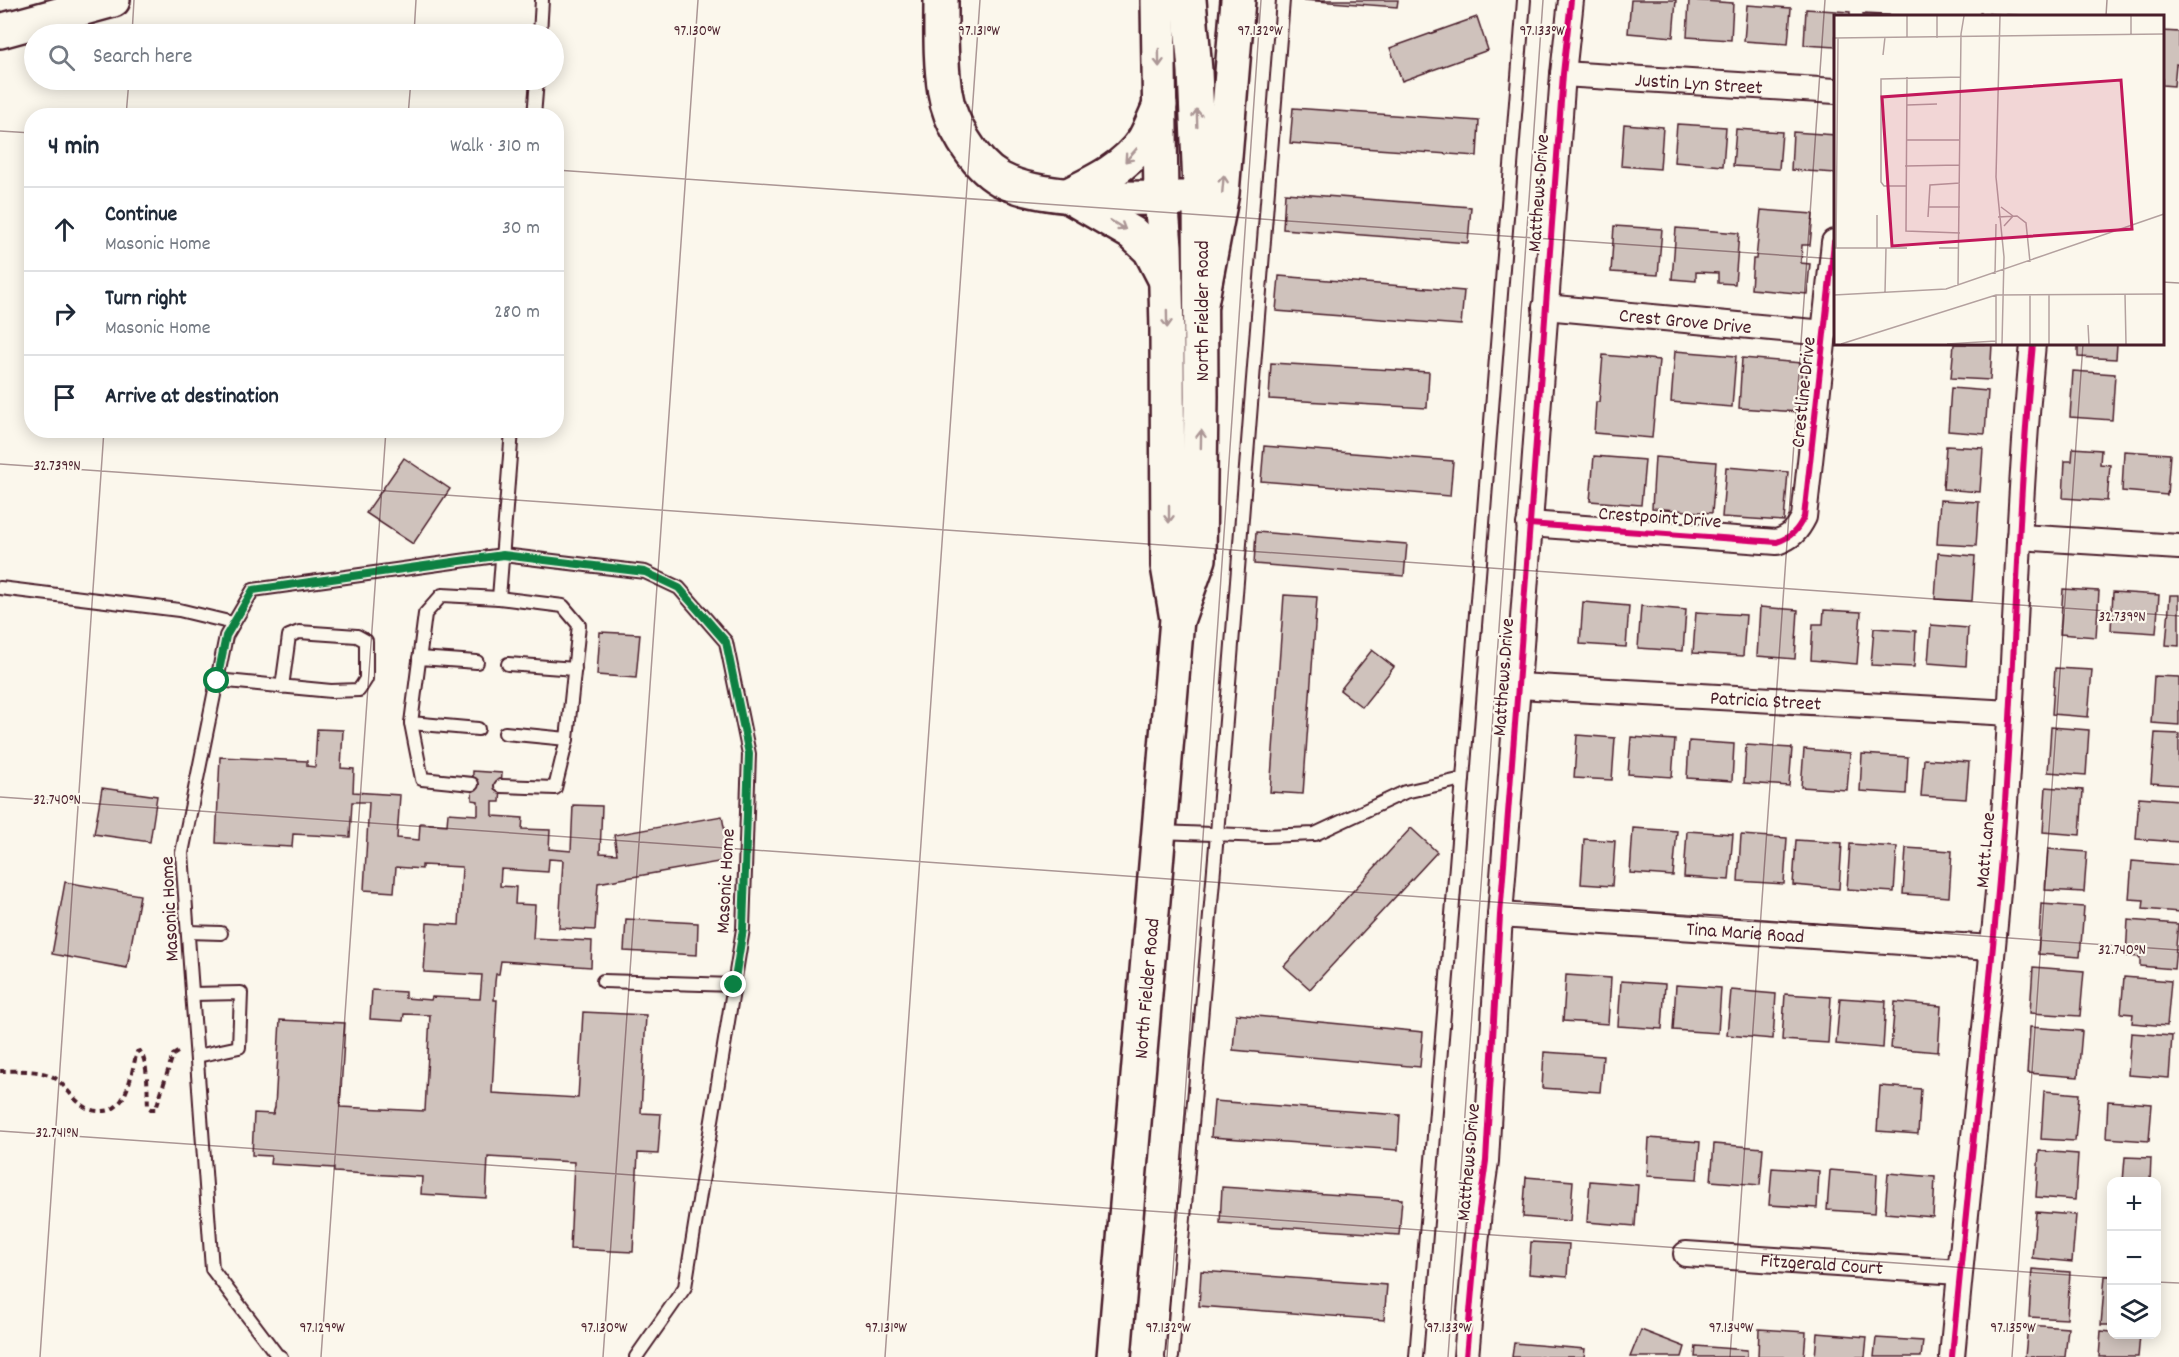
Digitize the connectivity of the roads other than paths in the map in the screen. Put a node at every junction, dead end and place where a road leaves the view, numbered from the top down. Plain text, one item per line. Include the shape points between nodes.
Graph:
1 (113, 0) edge
2 (542, 0) edge
3 (941, 0) edge
4 (1158, 0) edge
5 (1189, 0) edge
6 (1238, 0) edge
7 (1283, 0) edge
8 (1524, 0) edge
9 (1571, 0) edge
10 (28, 24) edge
11 (541, 24) edge
12 (24, 25) edge
13 (0, 32) edge
14 (1563, 74) junction
15 (536, 90) edge
16 (1834, 91) edge
17 (1160, 105) junction
18 (535, 108) edge
19 (1067, 196) junction
20 (1161, 197) junction
21 (1200, 198) junction
22 (1834, 242) edge
23 (1166, 282) junction
24 (1201, 304) junction
25 (1545, 307) junction
26 (1825, 333) junction
27 (2033, 345) edge
28 (511, 438) edge
29 (1529, 524) junction
30 (2019, 537) junction
31 (1787, 538) joint
32 (2179, 547) edge
33 (503, 555) junction
34 (0, 588) edge
35 (500, 598) junction
36 (1177, 619) junction
37 (233, 623) junction
38 (419, 658) junction
39 (477, 662) dead end
40 (508, 664) dead end
41 (574, 669) junction
42 (217, 681) junction
43 (1518, 686) junction
44 (282, 687) junction
45 (2011, 713) junction
46 (411, 723) junction
47 (478, 729) dead end
48 (505, 733) dead end
49 (567, 739) junction
50 (1463, 779) junction
51 (472, 784) dead end
52 (501, 786) dead end
53 (1159, 832) junction
54 (1217, 834) junction
55 (1500, 915) junction
56 (188, 933) junction
57 (221, 933) dead end
58 (1991, 948) junction
59 (603, 981) dead end
60 (734, 985) junction
61 (192, 994) junction
62 (197, 1053) junction
63 (1686, 1254) dead end
64 (1959, 1272) junction
65 (281, 1357) edge
66 (636, 1357) edge
67 (1114, 1357) edge
68 (1172, 1357) edge
69 (1416, 1357) edge
70 (1466, 1357) edge
71 (1952, 1357) edge

1 - 10 main road
2 - 11 lane
3 - 19 main road via 945,93 956,126 978,161 1000,179
4 -> 17 main road, North Fielder Road
21 -> 5 main road, North Fielder Road
24 -> 6 main road via 1222,193
7 - 54 lane
8 - 50 lane
9 - 14 street, Matthews Drive
12 - 13 main road
14 - 16 street, Justin Lyn Street
14 - 25 street, Matthews Drive
15 - 18 lane
17 -> 19 main road via 1144,139 1126,162
17 - 20 main road, North Fielder Road
19 - 20 main road
19 -> 23 main road via 1132,233 1150,250
20 - 21 main road
20 - 23 main road, North Fielder Road
21 - 24 main road, North Fielder Road
22 - 26 street, Crestline Drive
23 -> 36 main road, North Fielder Road via 1168,566
36 -> 24 main road, North Fielder Road via 1199,560
25 - 26 street, Crest Grove Drive
25 - 29 street, Matthews Drive
26 - 31 street, Crestline Drive via 1804,517 1798,530
27 - 30 street, Matt Lane
28 - 33 lane
29 - 31 street, Crestpoint Drive via 1777,542
29 - 43 street, Matthews Drive
30 - 32 street
30 - 45 street, Matt Lane
33 - 35 lane
33 - 37 lane, Masonic Home via 253,590
33 - 60 lane, Masonic Home via 645,572 679,588 726,642 749,754 743,929
34 - 37 lane via 178,610
35 - 38 lane via 442,595 424,614
35 - 41 lane via 563,606 579,626
36 - 53 main road, North Fielder Road
37 - 42 lane, Masonic Home via 226,636
38 - 39 lane
38 - 46 lane
40 - 41 lane
41 - 49 lane
42 - 44 lane
42 - 56 lane, Masonic Home via 182,854
43 - 45 street, Patricia Street
43 - 55 street, Matthews Drive
44 - 44 lane via 331,692 359,690 366,679 366,641 357,636 299,632 290,636
45 - 58 street, Matt Lane
46 - 47 lane
46 - 51 lane via 422,778
48 - 49 lane
49 - 52 lane via 555,788
50 - 54 lane via 1405,792 1315,834
50 - 69 lane
53 - 54 lane
53 - 67 main road, North Fielder Road
54 - 68 lane
55 - 58 street, Tina Marie Road
55 - 70 street, Matthews Drive via 1486,1161
56 - 57 lane
56 - 61 lane, Masonic Home
58 - 64 street, Matt Lane
59 - 60 lane
60 - 66 lane, Masonic Home via 685,1287
61 - 62 lane, Masonic Home
61 - 62 lane via 241,993 239,1047
62 - 65 lane, Masonic Home via 212,1269
63 - 64 street, Fitzgerald Court
64 - 71 street, Matt Lane

